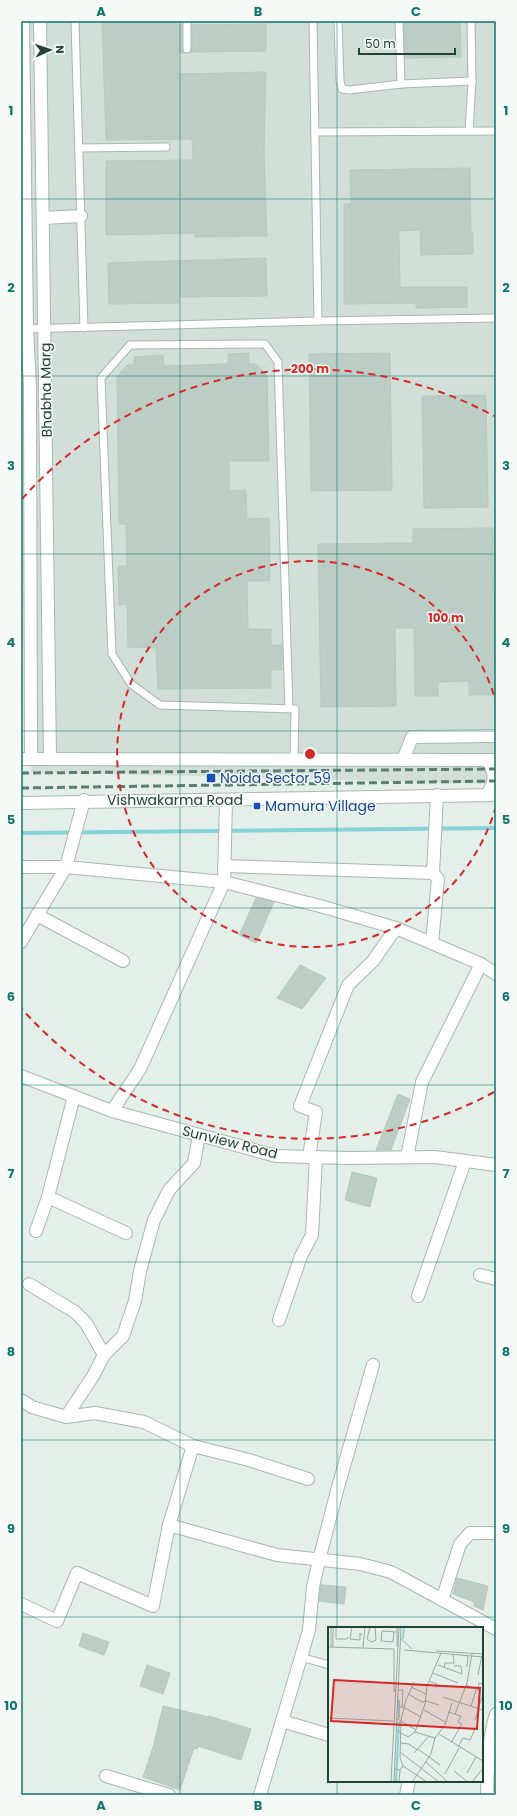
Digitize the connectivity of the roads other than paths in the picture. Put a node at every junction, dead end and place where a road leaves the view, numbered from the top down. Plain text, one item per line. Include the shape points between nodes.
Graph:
1 (24, 21) edge
2 (40, 21) edge
3 (75, 21) edge
4 (187, 21) edge
5 (313, 21) edge
6 (338, 21) edge
7 (398, 21) edge
8 (472, 21) edge
9 (187, 49) dead end
10 (472, 81) junction
11 (401, 84) junction
12 (469, 131) junction
13 (496, 131) edge
14 (315, 132) junction
15 (166, 147) dead end
16 (78, 148) junction
17 (23, 151) edge
18 (81, 216) junction
19 (43, 218) junction
20 (24, 283) edge
21 (496, 318) edge
22 (318, 321) junction
23 (84, 328) junction
24 (24, 329) edge
25 (45, 329) junction
26 (50, 704) junction
27 (31, 705) junction
28 (289, 709) junction
29 (496, 736) edge
30 (50, 758) junction
31 (26, 759) edge
32 (294, 759) junction
33 (403, 760) junction
34 (491, 760) edge
35 (491, 795) edge
36 (437, 796) junction
37 (84, 800) junction
38 (226, 800) junction
39 (21, 803) edge
40 (224, 866) junction
41 (21, 867) edge
42 (66, 867) junction
43 (433, 873) junction
44 (224, 882) junction
45 (38, 915) junction
46 (396, 928) junction
47 (21, 942) edge
48 (432, 943) junction
49 (123, 961) dead end
50 (481, 964) junction
51 (496, 974) edge
52 (21, 1076) edge
53 (74, 1096) junction
54 (112, 1111) junction
55 (199, 1135) junction
56 (312, 1157) junction
57 (407, 1157) junction
58 (465, 1161) junction
59 (496, 1165) edge
60 (48, 1197) junction
61 (36, 1231) dead end
62 (126, 1233) dead end
63 (480, 1275) dead end
64 (496, 1279) edge
65 (29, 1284) dead end
66 (418, 1296) dead end
67 (279, 1320) dead end
68 (104, 1355) junction
69 (373, 1365) dead end
70 (21, 1400) edge
71 (66, 1417) junction
72 (193, 1446) junction
73 (308, 1479) dead end
74 (169, 1525) junction
75 (496, 1533) edge
76 (319, 1560) junction
77 (442, 1600) junction
78 (21, 1604) edge
79 (496, 1629) edge
80 (301, 1657) junction
81 (328, 1665) edge
82 (496, 1714) edge
83 (282, 1721) junction
84 (328, 1736) edge
85 (106, 1776) dead end
86 (485, 1776) edge
87 (409, 1782) edge
88 (169, 1795) edge
89 (260, 1795) edge
90 (406, 1795) edge
91 (489, 1795) edge

1 - 17 street, Bhabha Marg
2 - 19 street, Bhabha Marg
3 - 16 lane
4 - 9 lane
5 - 14 lane
6 - 11 lane via 342,89
7 - 11 lane
8 - 10 lane
10 - 11 lane
10 - 12 lane
12 - 13 lane
12 - 14 lane
14 - 22 lane
15 - 16 lane
16 - 18 lane
17 - 20 street, Bhabha Marg
18 - 19 street
18 - 23 lane
19 - 25 street, Bhabha Marg
20 - 24 street, Bhabha Marg
21 - 22 lane
22 - 23 lane
23 - 25 lane
24 - 25 lane
24 - 27 street, Bhabha Marg via 30,387
25 - 26 street, Bhabha Marg
26 - 27 street
26 - 30 street, Bhabha Marg
27 - 31 street, Bhabha Marg
28 - 28 lane via 160,705 131,684 112,654 102,378 130,345 265,344 278,362
28 - 32 lane via 295,709
29 - 33 street via 412,737
30 - 31 street
30 - 32 street
32 - 33 street
33 - 34 street
34 - 35 street via 494,776
35 - 36 street, Vishwakarma Road
36 - 38 street, Vishwakarma Road
36 - 43 street
37 - 38 street, Vishwakarma Road
37 - 39 street, Vishwakarma Road
37 - 42 street
38 - 40 street
40 - 43 street
40 - 44 street
41 - 42 street
42 - 44 street
42 - 45 street
43 - 48 street via 438,879
44 - 46 street
44 - 54 street via 140,1069
45 - 47 street
45 - 49 street
46 - 48 street
46 - 56 street via 373,960 348,985 300,1106 316,1112
48 - 50 street
50 - 51 street
50 - 57 street via 422,1082
52 - 53 street, Sunview Road
53 - 54 street, Sunview Road
53 - 60 street
54 - 55 street, Sunview Road
55 - 56 street, Sunview Road via 276,1156
55 - 68 street via 194,1163 169,1190 154,1220 135,1300 123,1336
56 - 57 street, Sunview Road
56 - 67 street via 312,1235 301,1256
57 - 58 street, Sunview Road
58 - 59 street, Sunview Road
58 - 66 street
60 - 61 street
60 - 62 street
63 - 64 street
65 - 68 street via 75,1312 86,1323
68 - 71 street
69 - 76 street
70 - 71 street via 32,1407
71 - 72 street via 95,1413 144,1422
72 - 73 street
72 - 74 street
74 - 76 street via 277,1555
74 - 78 street via 153,1606 77,1573 57,1622
75 - 77 street via 470,1533 460,1544
76 - 77 street via 360,1564 391,1572
76 - 80 street via 313,1587 309,1630
77 - 79 street
80 - 81 lane
80 - 83 street
82 - 86 street
83 - 84 street
83 - 89 street
85 - 88 street
86 - 91 street
87 - 90 street

